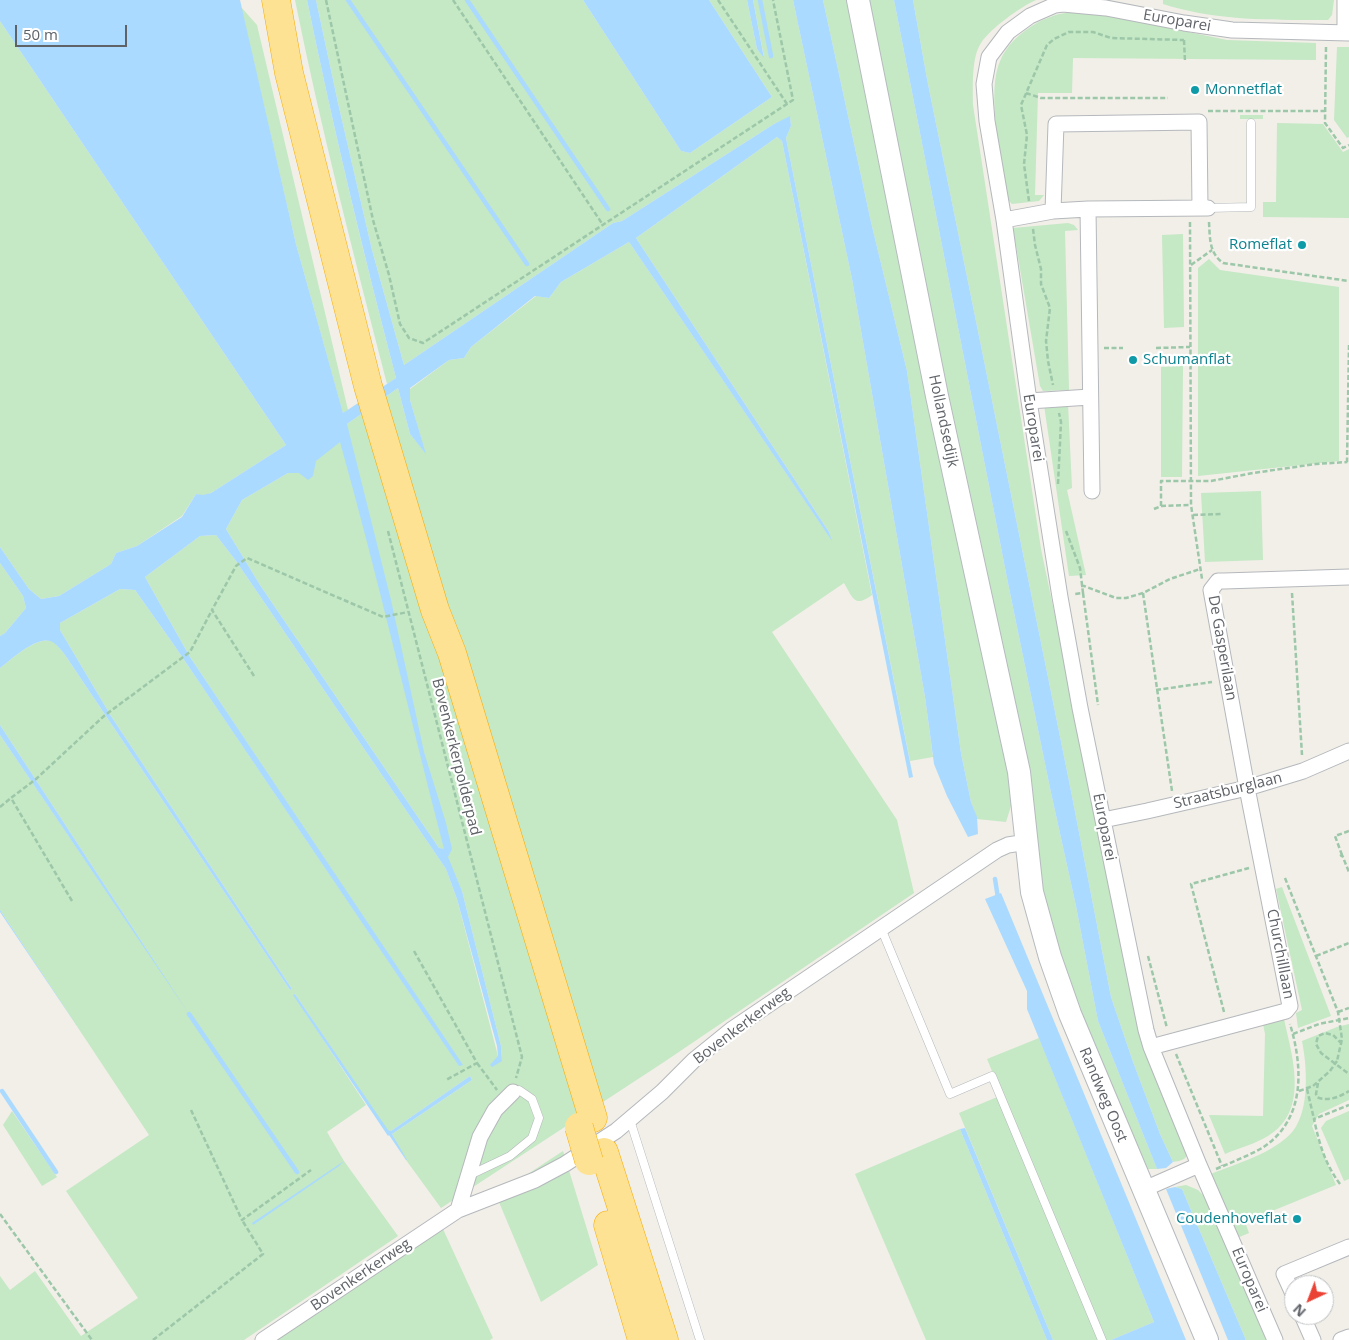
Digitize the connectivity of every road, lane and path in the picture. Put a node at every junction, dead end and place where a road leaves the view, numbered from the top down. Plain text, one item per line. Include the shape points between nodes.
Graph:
1 (276, 0) edge
2 (326, 0) edge
3 (453, 0) edge
4 (718, 0) edge
5 (773, 0) edge
6 (858, 0) edge
7 (1345, 0) edge
8 (1142, 7) edge
9 (1326, 33) junction
10 (1347, 33) edge
11 (1185, 62) dead end
12 (1026, 93) junction
13 (1168, 98) dead end
14 (787, 104) junction
15 (1325, 111) junction
16 (1199, 122) junction
17 (1252, 123) dead end
18 (1349, 145) edge
19 (1199, 208) junction
20 (1088, 209) junction
21 (1053, 211) junction
22 (1031, 216) junction
23 (1004, 220) junction
24 (603, 225) junction
25 (1212, 250) junction
26 (1190, 265) junction
27 (1349, 281) edge
28 (1349, 345) edge
29 (1190, 347) junction
30 (1156, 348) dead end
31 (1090, 397) junction
32 (1029, 401) junction
33 (1348, 462) edge
34 (1191, 481) junction
35 (1092, 491) dead end
36 (1191, 505) junction
37 (1161, 506) junction
38 (1154, 509) dead end
39 (1223, 514) dead end
40 (1193, 515) junction
41 (386, 525) dead end
42 (1200, 569) junction
43 (1293, 578) junction
44 (1349, 578) edge
45 (1202, 582) dead end
46 (1081, 586) dead end
47 (1083, 593) dead end
48 (1143, 593) junction
49 (212, 610) junction
50 (421, 611) junction
51 (254, 676) dead end
52 (1228, 680) junction
53 (1156, 690) junction
54 (1098, 705) dead end
55 (1349, 751) edge
56 (1303, 771) junction
57 (1247, 788) junction
58 (11, 798) junction
59 (1174, 805) junction
60 (0, 808) edge
61 (1103, 820) junction
62 (1349, 831) edge
63 (1027, 842) junction
64 (1262, 865) junction
65 (1349, 872) edge
66 (1285, 878) dead end
67 (72, 901) dead end
68 (881, 928) junction
69 (1349, 942) edge
70 (414, 951) dead end
71 (1147, 953) dead end
72 (1316, 956) junction
73 (1349, 1008) edge
74 (1286, 1011) junction
75 (1338, 1012) junction
76 (1349, 1018) edge
77 (1339, 1020) junction
78 (1227, 1026) junction
79 (1293, 1034) junction
80 (1171, 1042) junction
81 (1342, 1044) junction
82 (1151, 1047) junction
83 (477, 1063) junction
84 (1349, 1074) edge
85 (446, 1080) dead end
86 (1318, 1083) junction
87 (1307, 1089) junction
88 (1298, 1091) junction
89 (1349, 1091) edge
90 (509, 1096) junction
91 (1349, 1105) edge
92 (191, 1110) dead end
93 (1314, 1119) junction
94 (630, 1120) junction
95 (596, 1157) junction
96 (1222, 1166) junction
97 (1201, 1169) junction
98 (311, 1170) dead end
99 (470, 1175) junction
100 (1340, 1184) dead end
101 (1142, 1190) junction
102 (458, 1210) junction
103 (0, 1214) edge
104 (242, 1220) junction
105 (1349, 1247) edge
106 (1284, 1275) edge
107 (1306, 1325) edge
108 (1349, 1337) edge
109 (92, 1340) edge
110 (153, 1340) edge
111 (263, 1340) edge
112 (642, 1340) edge
113 (664, 1340) edge
114 (700, 1340) edge
115 (1102, 1340) edge
116 (1207, 1340) edge
117 (1275, 1340) edge
118 (1313, 1340) edge
119 (1341, 1340) edge

1 - 50 highway via 289,73 372,398
2 - 24 path via 373,220 400,324 409,338 423,343
3 - 24 path
4 - 14 path
5 - 14 path via 793,100
6 - 63 street, Hollandsedijk via 937,396 1019,772
7 - 10 street
8 - 9 street, Europarei via 1232,30
8 - 23 street, Europarei via 1055,5 1030,16 1008,32 989,57 984,84 987,121
9 - 10 street, Europarei
9 - 15 path
11 - 12 path via 1184,40 1112,38 1093,32 1069,32 1047,45
12 - 13 path via 1041,98
12 - 22 path via 1021,109 1026,124 1024,164
14 - 24 path
15 - 16 path via 1198,111
15 - 18 path via 1325,123 1343,148
16 - 19 street
16 - 21 street via 1056,124
17 - 19 lane via 1251,207
19 - 20 street
19 - 25 path
19 - 26 path
20 - 21 street
20 - 31 street
21 - 22 street
22 - 23 street
23 - 32 street, Europarei
25 - 26 path
25 - 27 path via 1223,263
26 - 29 path
28 - 33 path
29 - 30 path
29 - 34 path
31 - 32 street
31 - 35 street
32 - 61 street, Europarei via 1070,653
33 - 34 path via 1253,472 1222,480
34 - 36 path
34 - 37 path via 1161,481
36 - 37 path
36 - 40 path
37 - 38 path
39 - 40 path
40 - 42 path
41 - 50 path, Bovenkerkerpolderpad
42 - 45 path
42 - 48 path
43 - 44 street, De Gasperilaan
43 - 52 street, De Gasperilaan via 1218,581 1214,585 1212,600
43 - 56 path
46 - 48 path via 1116,598
47 - 54 path
48 - 53 path
49 - 50 path via 236,566 247,558 382,617
49 - 51 path
49 - 58 path via 190,652 104,716
50 - 90 path, Bovenkerkerpolderpad via 522,1057
50 - 95 highway via 452,653
52 - 53 path
52 - 57 street, De Gasperilaan
53 - 59 path
55 - 56 street, Straatsburglaan
56 - 57 street, Straatsburglaan
57 - 59 street, Straatsburglaan
57 - 64 street, Churchilllaan
58 - 60 path
58 - 67 path
59 - 61 street, Straatsburglaan
61 - 82 street, Europarei
62 - 65 path via 1335,836
63 - 68 street, Bovenkerkerweg via 997,850
63 - 101 street, Randweg Oost via 1032,892 1050,957
64 - 74 street, Churchilllaan via 1290,1006
64 - 78 path via 1191,884
66 - 72 path, Churchilllaan
68 - 94 street, Bovenkerkerweg via 731,1030
68 - 115 lane via 950,1094 992,1076
69 - 72 path
70 - 83 path
71 - 80 path
72 - 75 path, Churchilllaan
73 - 75 path
74 - 78 street, Churchilllaan
74 - 79 path
75 - 77 path, Churchilllaan
76 - 77 path
77 - 79 path
77 - 81 path, Churchilllaan
78 - 80 street, Churchilllaan
79 - 88 path
80 - 82 street, Churchilllaan
80 - 96 path
81 - 84 path via 1333,1035 1325,1033 1318,1036 1316,1044 1321,1053
81 - 86 path, bridge via 1337,1061
82 - 97 street, Europarei
83 - 85 path
83 - 90 path
86 - 87 path
86 - 89 path via 1316,1094 1321,1099 1336,1098
87 - 88 path
87 - 93 path
88 - 96 path via 1295,1107 1274,1137 1264,1146
90 - 99 street via 495,1110 480,1137
90 - 99 lane via 519,1090 532,1099 538,1118 532,1138 510,1156
91 - 93 path
92 - 104 path
93 - 100 path via 1319,1146
94 - 102 street, Bovenkerkerweg via 535,1180
94 - 114 lane
95 - 112 highway
95 - 113 highway
96 - 97 path
97 - 101 street
97 - 117 street, Europarei
98 - 104 path
99 - 102 street
101 - 116 street, Randweg Oost
102 - 111 street, Bovenkerkerweg
103 - 109 path
104 - 110 path via 263,1254
105 - 106 street
107 - 118 street
108 - 119 street

